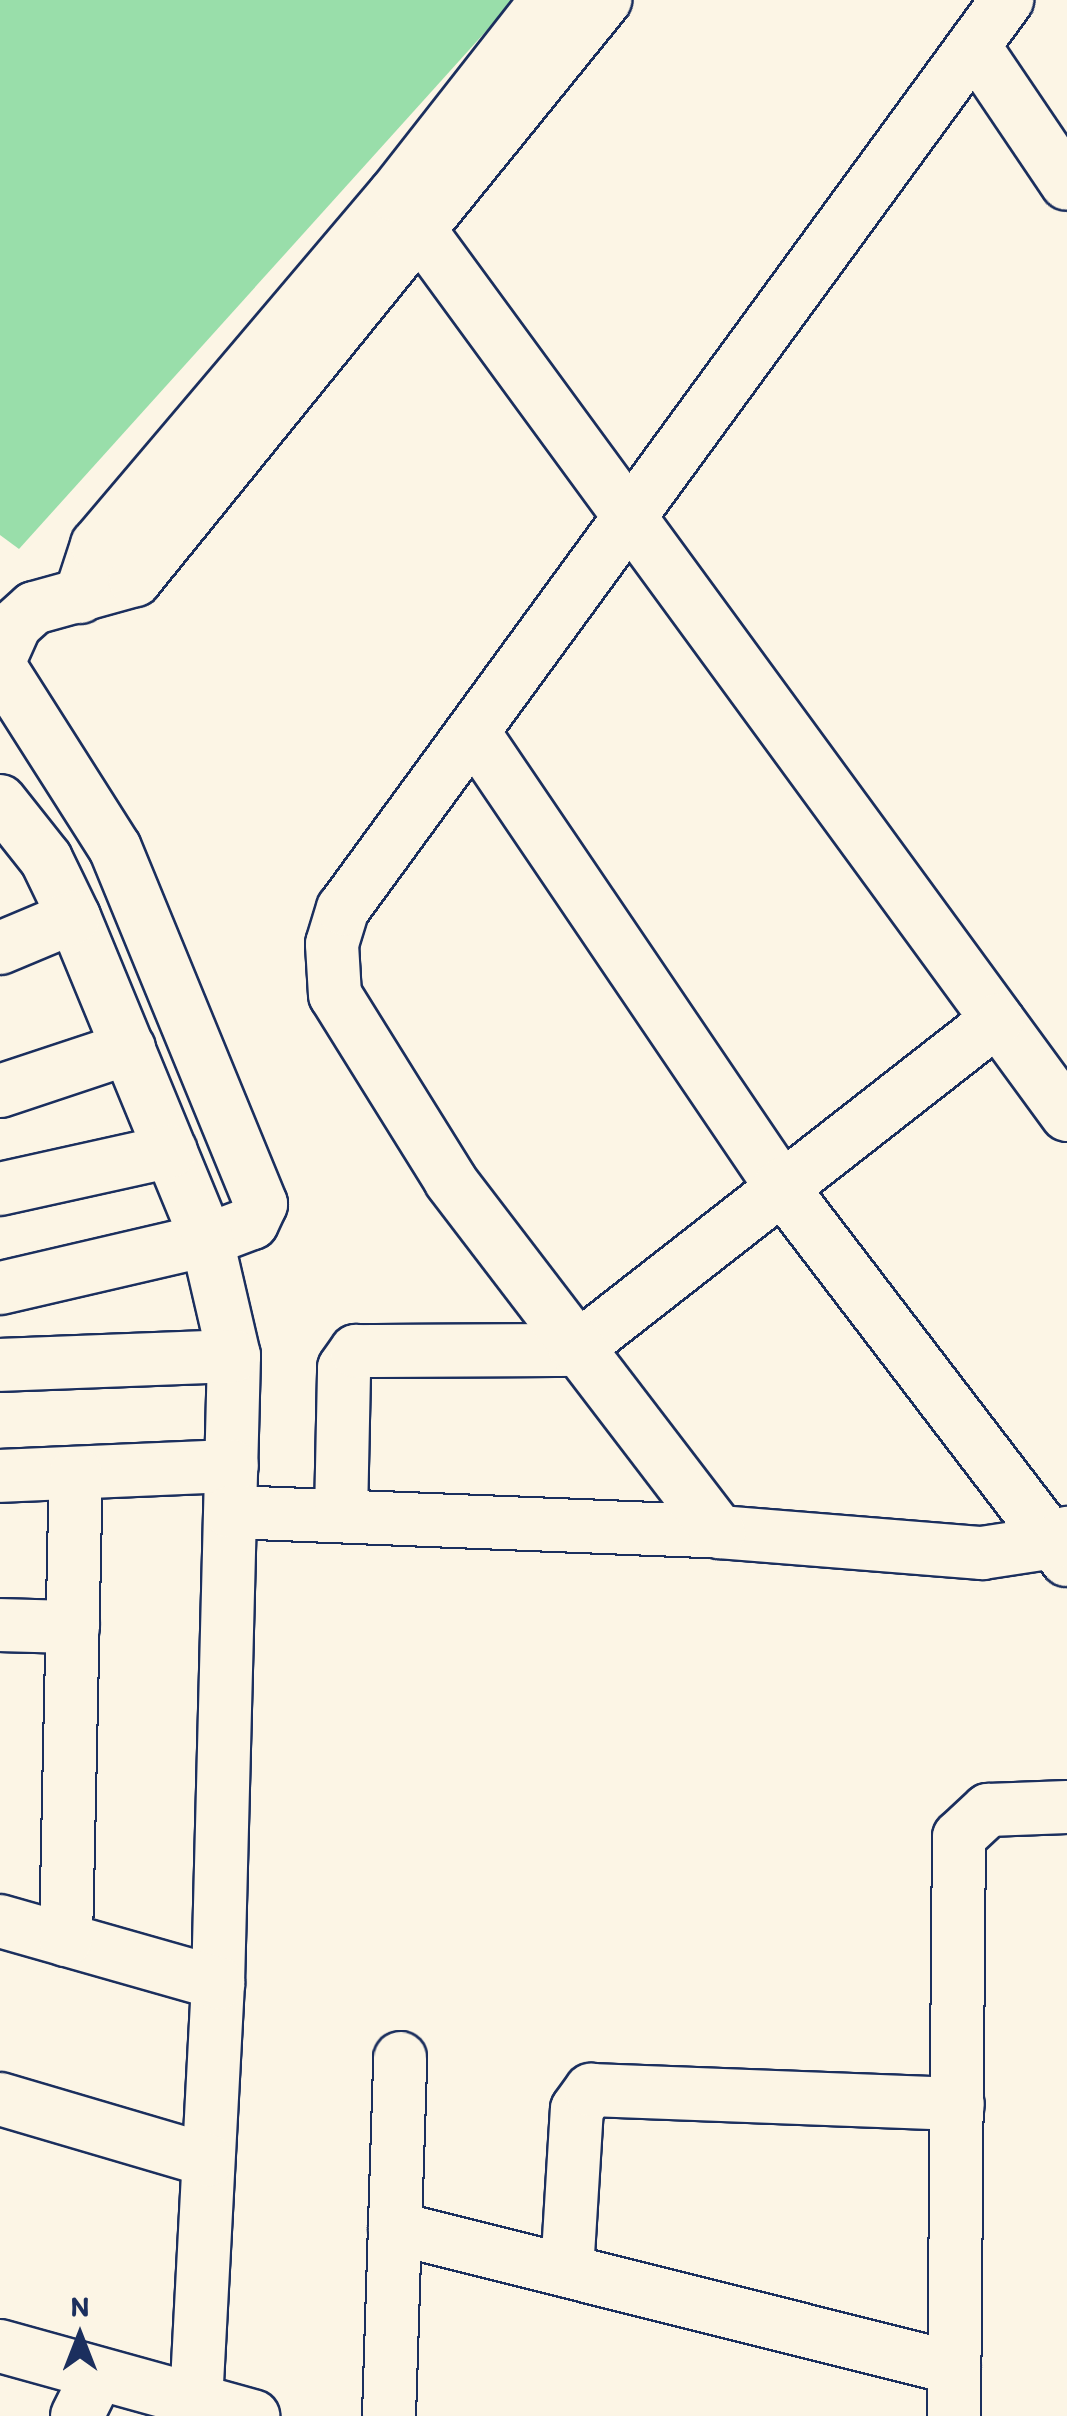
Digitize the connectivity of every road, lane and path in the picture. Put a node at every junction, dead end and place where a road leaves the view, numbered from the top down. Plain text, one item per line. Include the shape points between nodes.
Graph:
1 (547, 0) edge
2 (605, 0) edge
3 (1007, 0) edge
4 (974, 46) junction
5 (1067, 184) edge
6 (407, 214) junction
7 (628, 520) junction
8 (0, 659) edge
9 (0, 667) edge
10 (474, 733) junction
11 (0, 801) edge
12 (74, 918) junction
13 (0, 948) edge
14 (997, 1020) junction
15 (129, 1048) junction
16 (0, 1091) edge
17 (1067, 1114) edge
18 (171, 1151) junction
19 (780, 1186) junction
20 (0, 1189) edge
21 (208, 1240) junction
22 (0, 1288) edge
23 (575, 1350) junction
24 (234, 1356) junction
25 (0, 1365) edge
26 (76, 1473) junction
27 (0, 1476) edge
28 (232, 1489) junction
29 (342, 1516) junction
30 (718, 1532) junction
31 (1063, 1545) edge
32 (0, 1625) edge
33 (73, 1627) junction
34 (1067, 1807) edge
35 (0, 1921) edge
36 (66, 1940) junction
37 (218, 1983) junction
38 (400, 2058) dead end
39 (0, 2098) edge
40 (958, 2104) junction
41 (207, 2160) junction
42 (395, 2228) junction
43 (567, 2271) junction
44 (0, 2346) edge
45 (954, 2392) edge
46 (87, 2396) edge
47 (196, 2401) junction
48 (253, 2416) edge
49 (389, 2416) edge

1 - 6 street
2 - 6 street
3 - 4 street
4 - 5 street
4 - 7 street
6 - 7 street
6 - 8 street via 97,545 80,597 23,614
7 - 10 street
7 - 14 street
9 - 21 street via 115,848 259,1192 257,1219
10 - 19 street
10 - 23 street via 343,909 329,970 335,995 451,1181
11 - 12 street via 46,859
12 - 13 street
12 - 15 street
14 - 17 street
14 - 19 street
15 - 16 street
15 - 18 street
18 - 20 street
18 - 21 street
19 - 23 street
19 - 31 street
21 - 22 street
21 - 24 street
23 - 29 street via 356,1351 344,1368
23 - 30 street
24 - 25 street
24 - 28 street
26 - 27 street
26 - 28 street
26 - 33 street
28 - 29 street
28 - 37 street
29 - 30 street
30 - 31 street via 982,1554
32 - 33 street
33 - 36 street
34 - 40 street via 988,1810 959,1837
35 - 36 street
36 - 37 street
37 - 41 street
38 - 42 street
39 - 41 street
40 - 43 street via 592,2090 577,2109
40 - 45 street
41 - 47 street
42 - 43 street
42 - 49 street
43 - 45 street
44 - 46 street
46 - 47 street
47 - 48 street

